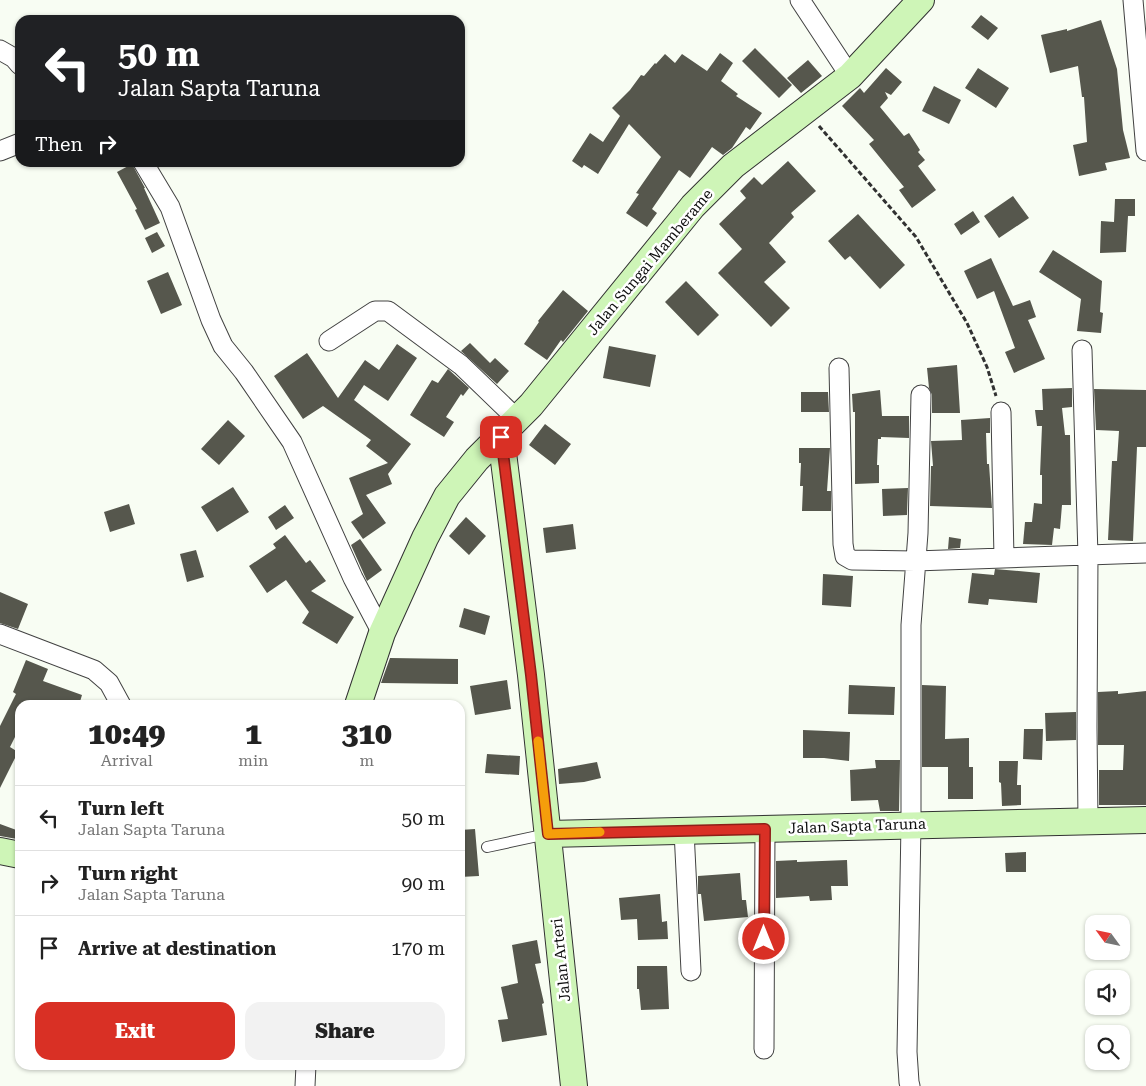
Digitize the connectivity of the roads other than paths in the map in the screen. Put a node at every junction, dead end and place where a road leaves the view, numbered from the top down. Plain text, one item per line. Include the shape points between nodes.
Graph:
1 (800, 0) edge
2 (921, 0) edge
3 (1133, 0) edge
4 (0, 50) edge
5 (15, 59) edge
6 (850, 76) junction
7 (15, 145) edge
8 (0, 151) edge
9 (1146, 151) edge
10 (146, 167) edge
11 (329, 341) dead end
12 (1082, 350) dead end
13 (839, 368) dead end
14 (922, 395) dead end
15 (1001, 412) road end
16 (510, 428) junction
17 (1146, 553) edge
18 (1088, 556) junction
19 (1004, 558) junction
20 (915, 561) junction
21 (382, 632) junction
22 (0, 634) edge
23 (118, 700) edge
24 (360, 700) edge
25 (1146, 820) edge
26 (1088, 821) junction
27 (911, 824) junction
28 (765, 829) junction
29 (684, 831) junction
30 (548, 834) junction
31 (487, 847) dead end
32 (0, 851) edge
33 (15, 854) edge
34 (691, 971) dead end
35 (764, 1049) dead end
36 (306, 1070) edge
37 (305, 1086) edge
38 (574, 1086) edge
39 (910, 1086) edge

1 - 6 street
2 - 6 street, Jalan Sungai Mamberame
3 - 9 street
4 - 5 street
6 - 16 street, Jalan Sungai Mamberame via 733,166 693,206
7 - 8 street
10 - 21 street via 170,207 202,297 224,346 292,442 344,560
11 - 16 street via 375,311 388,311 461,365
12 - 18 street
13 - 20 street via 845,556 852,560
14 - 20 street
15 - 19 street
16 - 21 street, Jalan Sungai Mamberame via 477,459 447,496
16 - 30 street
17 - 18 street
18 - 19 street
18 - 26 street
19 - 20 street
20 - 27 street via 911,625
21 - 24 street, Jalan Sungai Mamberame
22 - 23 street via 94,670 109,683
25 - 26 street, Jalan Sapta Taruna
26 - 27 street, Jalan Sapta Taruna
27 - 28 street, Jalan Sapta Taruna
27 - 39 street via 907,1052
28 - 29 street, Jalan Sapta Taruna
28 - 35 street
29 - 30 street, Jalan Sapta Taruna
29 - 34 street
30 - 31 lane
30 - 38 street, Jalan Arteri
32 - 33 street
36 - 37 street

